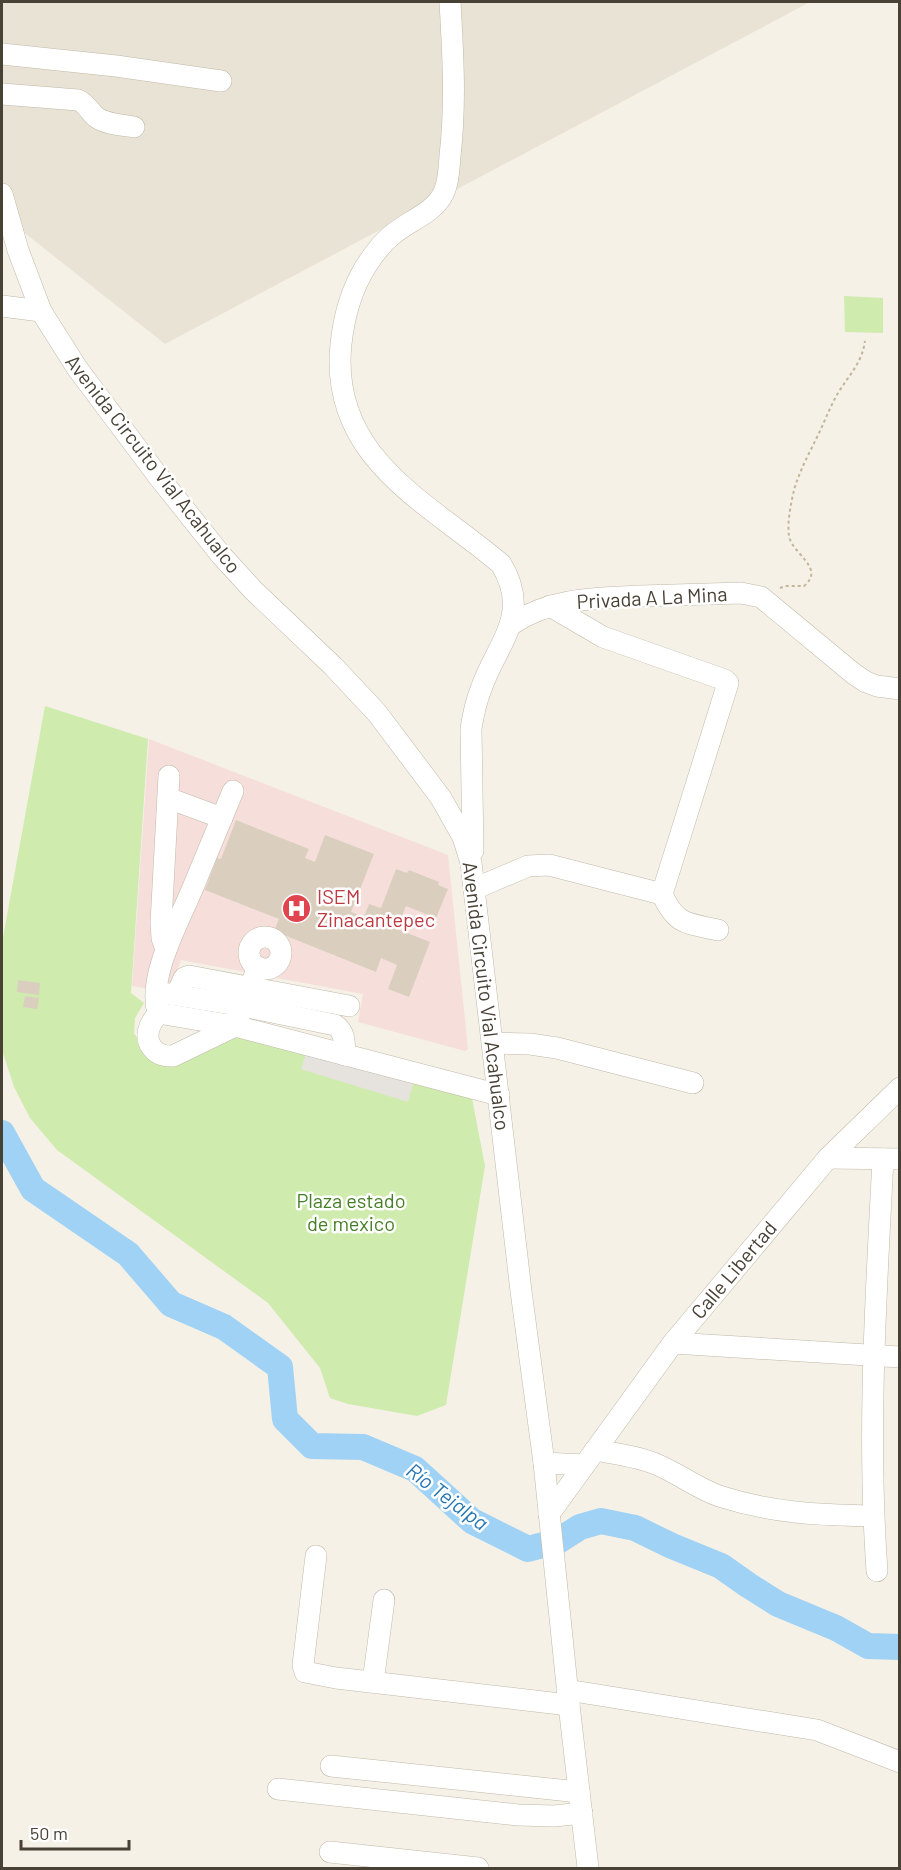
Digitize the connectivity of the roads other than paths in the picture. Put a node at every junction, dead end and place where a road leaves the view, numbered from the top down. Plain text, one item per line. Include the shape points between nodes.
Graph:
1 (450, 2) edge
2 (2, 54) edge
3 (221, 81) dead end
4 (2, 93) edge
5 (134, 127) dead end
6 (2, 194) edge
7 (2, 306) edge
8 (41, 311) junction
9 (550, 606) junction
10 (512, 624) junction
11 (900, 689) edge
12 (169, 776) dead end
13 (233, 791) dead end
14 (168, 798) junction
15 (222, 818) junction
16 (471, 863) junction
17 (474, 889) junction
18 (662, 894) junction
19 (717, 930) dead end
20 (166, 950) junction
21 (248, 956) dead end
22 (246, 996) junction
23 (164, 1000) junction
24 (349, 1006) dead end
25 (235, 1026) junction
26 (493, 1043) junction
27 (345, 1055) junction
28 (693, 1083) dead end
29 (900, 1088) edge
30 (499, 1095) junction
31 (828, 1158) junction
32 (891, 1159) edge
33 (673, 1343) junction
34 (873, 1357) junction
35 (900, 1358) edge
36 (590, 1458) junction
37 (544, 1463) junction
38 (873, 1516) junction
39 (549, 1522) junction
40 (316, 1556) dead end
41 (877, 1571) dead end
42 (384, 1600) dead end
43 (373, 1682) junction
44 (568, 1698) junction
45 (900, 1762) edge
46 (331, 1766) dead end
47 (434, 1777) junction
48 (278, 1789) dead end
49 (579, 1792) junction
50 (430, 1805) junction
51 (582, 1813) junction
52 (330, 1852) dead end
53 (478, 1869) edge
54 (588, 1869) edge

1 - 10 street via 454,119 445,189 434,206 377,249 355,286 342,336 341,380 356,427 383,468 402,488 501,564 512,587
2 - 3 street
4 - 5 street via 78,100 96,117
6 - 8 street, Avenida Circuito Vial Acahualco
7 - 8 street
8 - 16 street, Avenida Circuito Vial Acahualco via 77,368 201,532 253,590 355,688 429,779 463,837
9 - 10 street, Privada A La Mina
9 - 11 street, Privada A La Mina via 581,599 741,593 761,597 854,674 877,686
9 - 18 street via 603,637 728,683
10 - 16 street via 474,710 470,756 474,846
12 - 14 street
13 - 15 street
14 - 15 street
14 - 20 street via 161,923
15 - 20 street
16 - 17 street, Avenida Circuito Vial Acahualco
17 - 18 street via 528,866 549,864
17 - 26 street, Avenida Circuito Vial Acahualco
18 - 19 street via 669,910 682,922
20 - 23 street
21 - 22 street
22 - 23 street
22 - 24 street
22 - 25 street
22 - 27 street via 335,1025 343,1035
23 - 25 street
23 - 25 street via 150,1025 149,1040 155,1051 164,1056 172,1056
25 - 27 street
26 - 28 street via 557,1048
26 - 30 street, Avenida Circuito Vial Acahualco
27 - 30 street
29 - 31 street, Calle Libertad
30 - 37 street, Avenida Circuito Vial Acahualco
31 - 32 street
31 - 33 street, Calle Libertad
32 - 34 street
33 - 34 street
33 - 36 street, Calle Libertad
34 - 35 street
34 - 38 street
36 - 37 street
36 - 38 street via 648,1461 692,1485 777,1511
36 - 39 street, Calle Libertad
37 - 39 street, Avenida Circuito Vial Acahualco
38 - 41 street
39 - 44 street, Avenida Circuito Vial Acahualco
40 - 43 street via 304,1669 308,1674
42 - 43 street
43 - 44 street
44 - 45 street via 817,1730
44 - 49 street, Avenida Circuito Vial Acahualco
46 - 47 street
47 - 49 street
47 - 50 street
48 - 50 street
49 - 51 street, Avenida Circuito Vial Acahualco
50 - 51 street via 518,1815
51 - 54 street, Avenida Circuito Vial Acahualco
52 - 53 street

